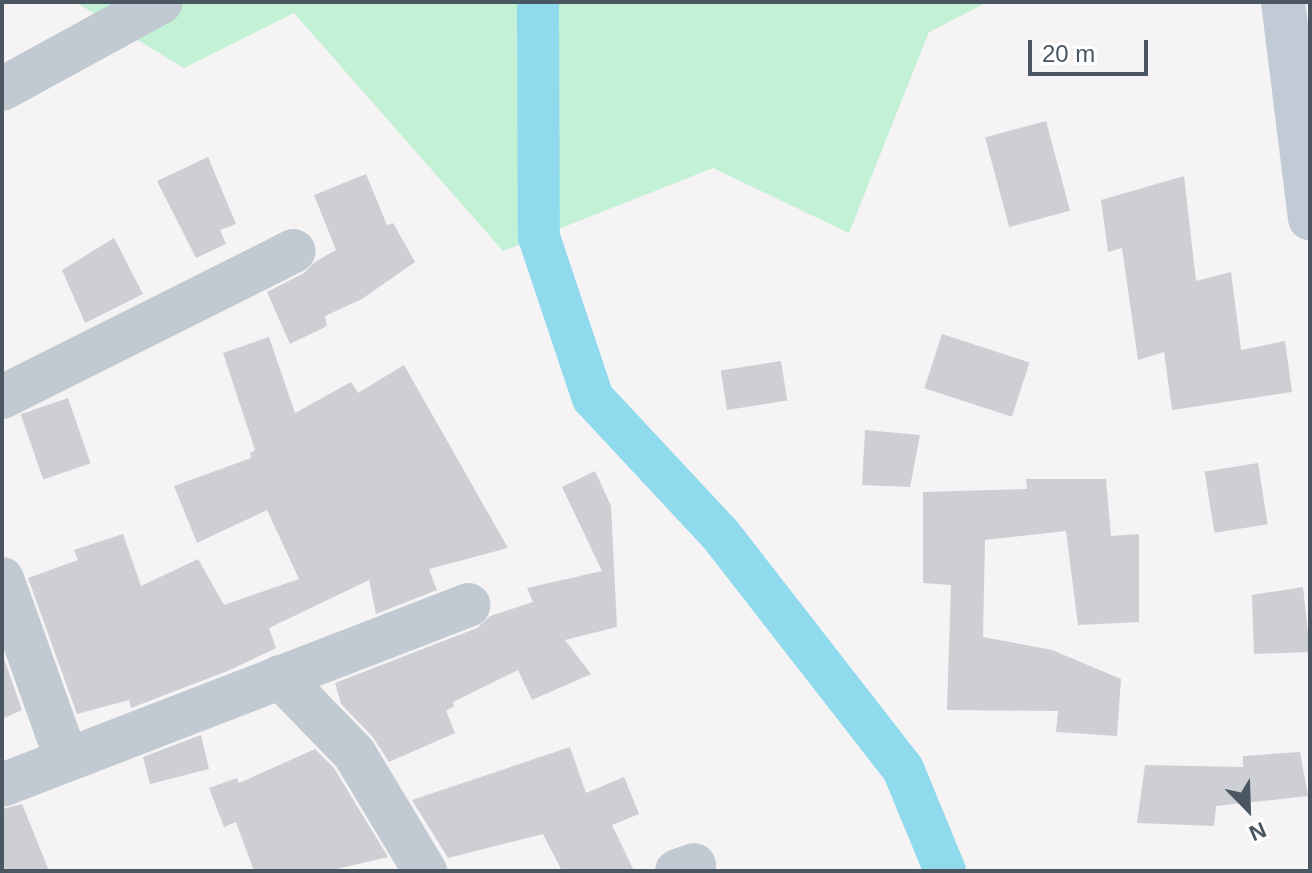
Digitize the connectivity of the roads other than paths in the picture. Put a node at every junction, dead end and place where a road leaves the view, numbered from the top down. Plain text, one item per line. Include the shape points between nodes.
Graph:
1 (161, 2) edge
2 (1283, 2) edge
3 (1303, 87) edge
4 (2, 89) edge
5 (1310, 218) edge
6 (293, 251) dead end
7 (2, 397) edge
8 (2, 579) edge
9 (468, 605) dead end
10 (280, 677) junction
11 (66, 758) junction
12 (2, 785) edge
13 (425, 871) edge

1 - 4 street
2 - 3 street
3 - 5 street
6 - 7 street
8 - 11 street
9 - 10 street
10 - 11 street
10 - 13 street via 354,753
11 - 12 street

